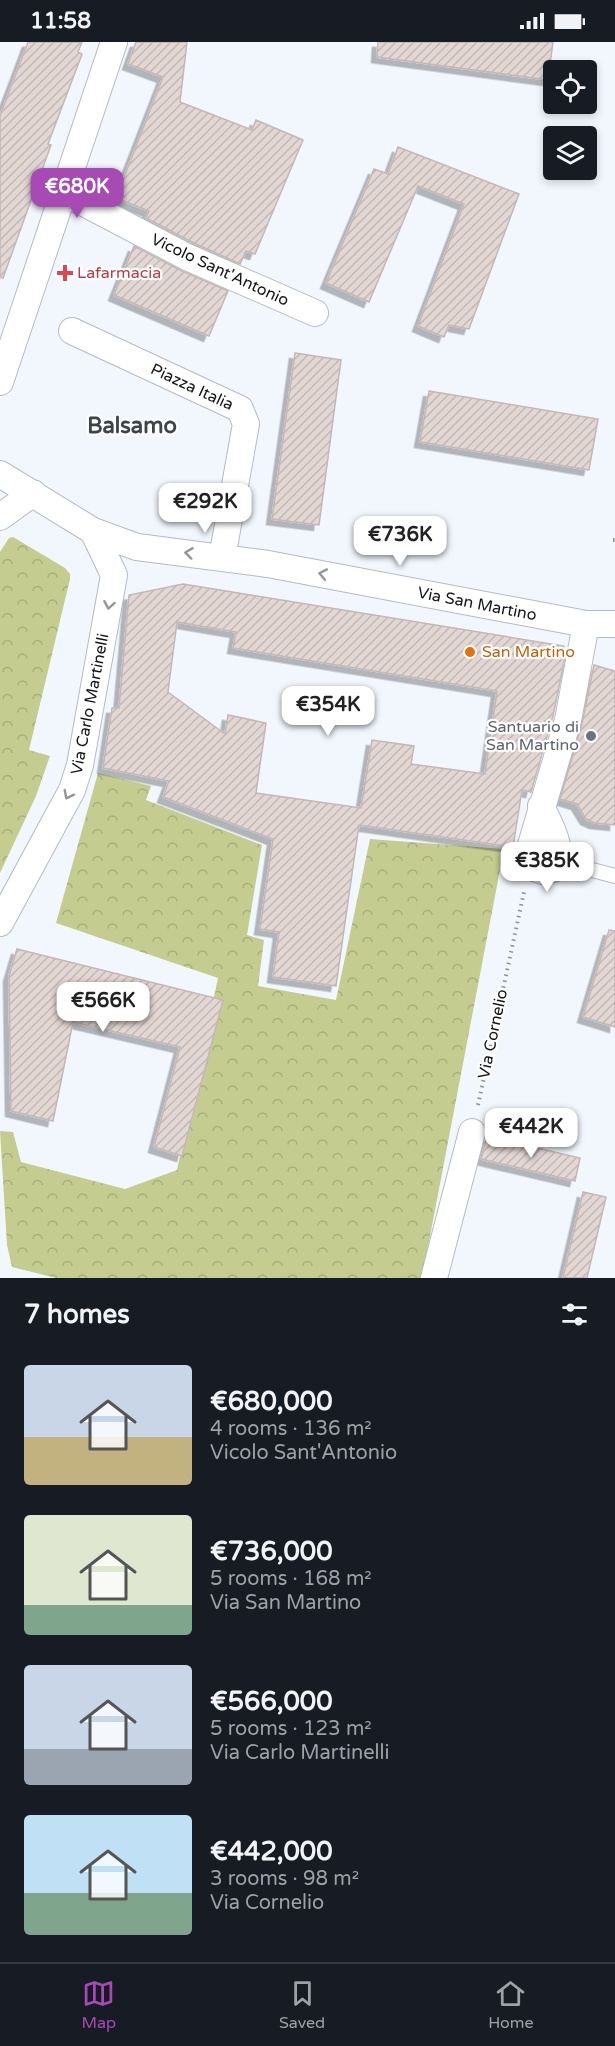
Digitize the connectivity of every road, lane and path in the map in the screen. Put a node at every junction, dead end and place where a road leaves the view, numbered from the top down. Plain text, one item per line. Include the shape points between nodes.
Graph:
1 (114, 42) edge
2 (63, 192) junction
3 (315, 313) dead end
4 (72, 332) dead end
5 (0, 382) edge
6 (0, 474) edge
7 (33, 493) junction
8 (0, 517) edge
9 (93, 531) junction
10 (136, 547) junction
11 (222, 558) junction
12 (114, 575) junction
13 (586, 624) junction
14 (615, 624) edge
15 (542, 806) junction
16 (531, 859) junction
17 (558, 861) junction
18 (615, 876) edge
19 (0, 923) edge
20 (472, 1132) joint
21 (434, 1278) edge

1 - 2 street
2 - 3 street, Vicolo Sant'Antonio via 187,257
2 - 5 street
4 - 11 street, Piazza Italia via 240,409 246,424
6 - 7 street
7 - 8 street
7 - 9 street
9 - 10 street, Via San Martino
9 - 12 street
11 -> 10 street, Via San Martino
10 - 12 street, Via Carlo Martinelli
13 -> 11 street, Via San Martino
12 -> 19 street, Via Carlo Martinelli via 78,773
13 - 14 street, Via San Martino
13 - 15 street via 568,720
15 - 16 street
15 - 17 street via 560,852
16 - 17 street via 534,868 543,871 554,869
16 - 20 path, Via Cornelio
17 - 18 lane
20 - 21 street

